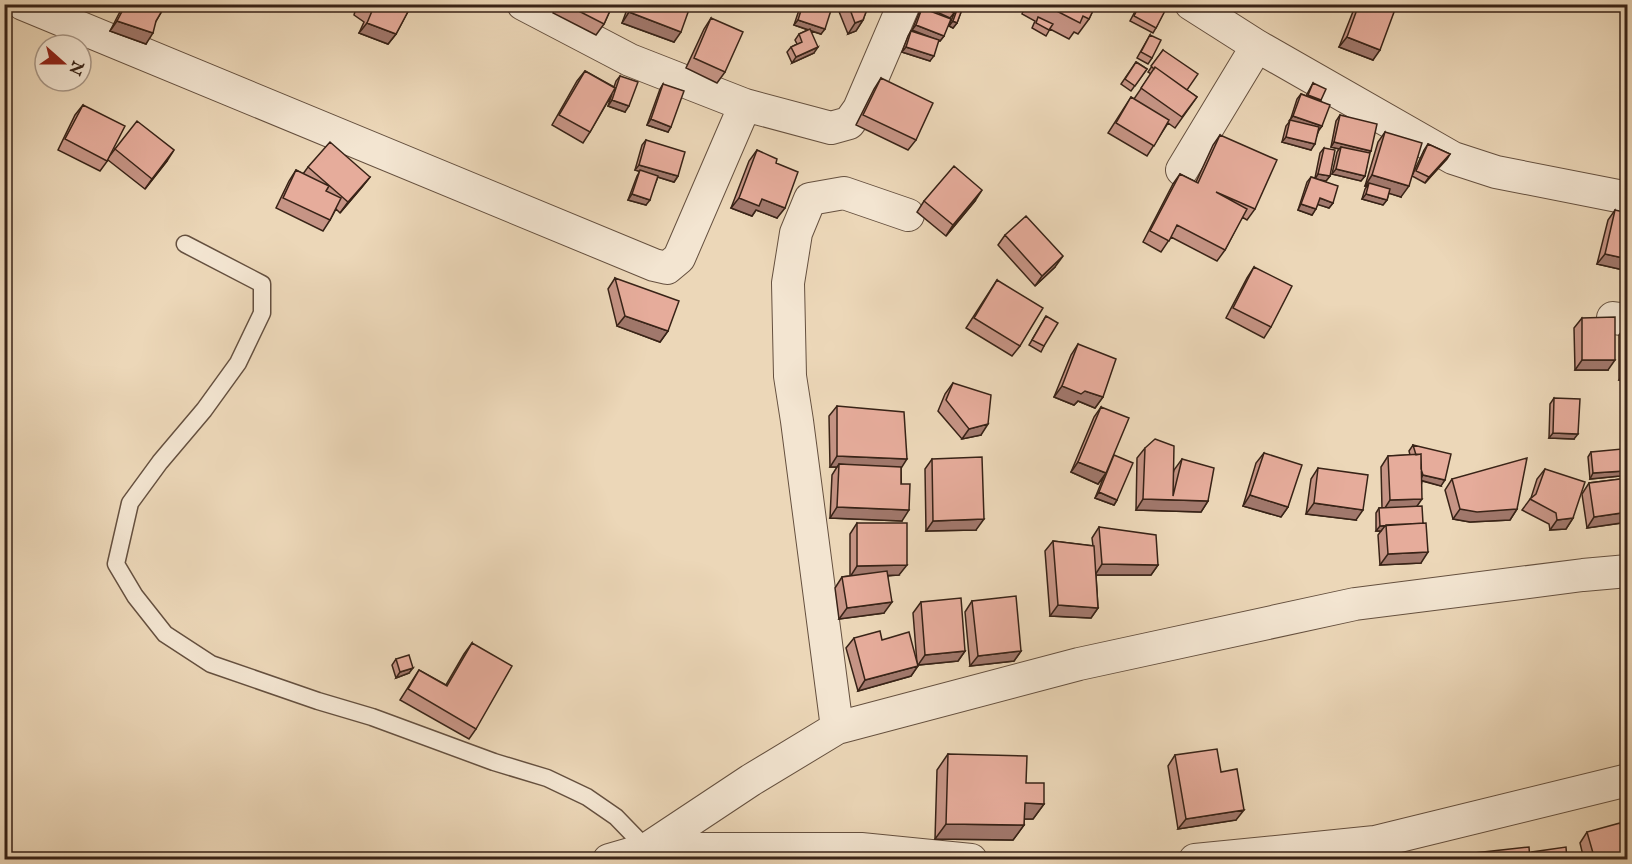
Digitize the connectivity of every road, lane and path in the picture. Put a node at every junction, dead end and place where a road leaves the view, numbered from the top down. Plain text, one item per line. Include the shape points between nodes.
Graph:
1 (23, 4) edge
2 (523, 4) edge
3 (904, 4) edge
4 (1191, 4) edge
5 (1257, 46) junction
6 (745, 105) junction
7 (1182, 170) dead end
8 (1628, 198) edge
9 (908, 215) dead end
10 (185, 244) dead end
11 (1628, 571) edge
12 (837, 728) junction
13 (1628, 780) edge
14 (647, 849) junction
15 (609, 860) edge
16 (971, 860) edge
17 (1195, 860) edge

1 - 6 street via 667,268 679,258
2 - 6 street via 630,60
3 - 6 street via 859,109 849,123 831,128
4 - 5 street
5 - 7 street
5 - 8 street via 1454,158 1496,172
9 - 12 street via 844,193 810,199 796,233 788,283 790,376
10 - 14 lane via 262,284 262,313 238,363 130,503 116,564 135,596 165,634 211,664 547,778 587,797 616,817
11 - 12 street via 1355,604 1079,664
12 - 14 street
13 - 17 street via 1375,842
14 - 15 street
14 - 16 street via 861,849

